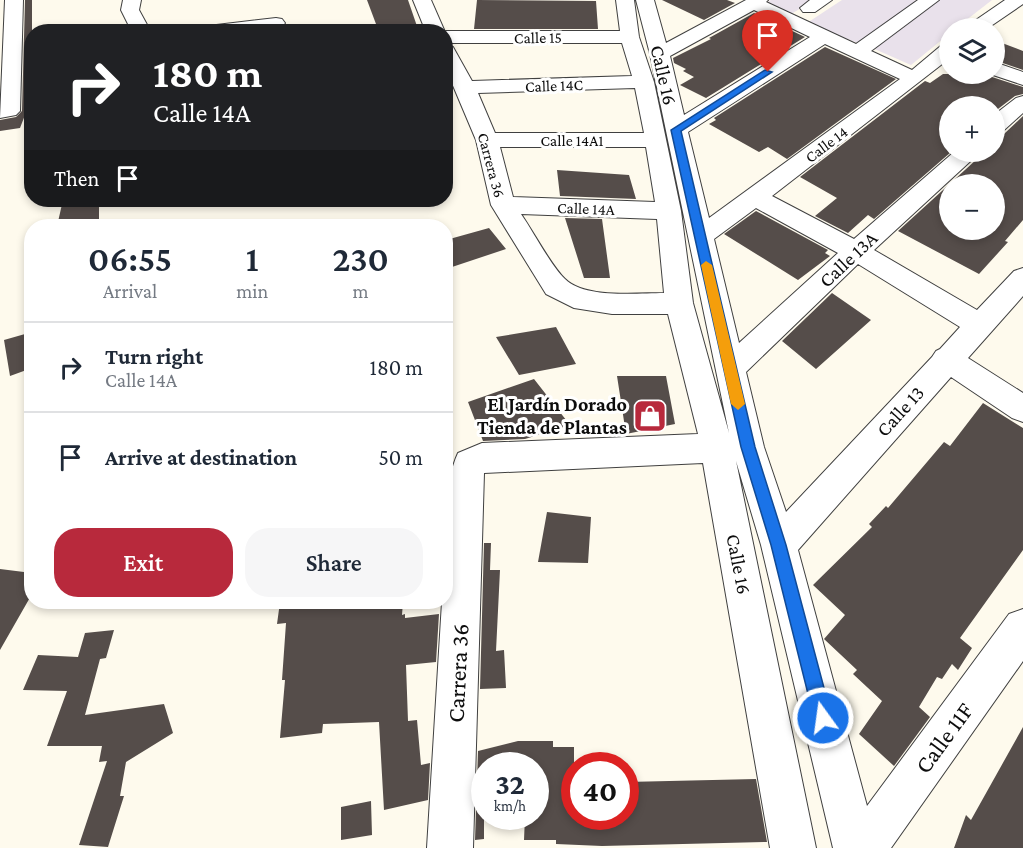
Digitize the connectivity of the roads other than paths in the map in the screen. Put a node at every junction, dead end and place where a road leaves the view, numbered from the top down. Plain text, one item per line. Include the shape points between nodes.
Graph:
1 (14, 0) edge
2 (132, 0) edge
3 (422, 0) edge
4 (625, 0) edge
5 (645, 0) edge
6 (930, 0) edge
7 (756, 2) edge
8 (1014, 3) edge
9 (992, 18) edge
10 (276, 21) edge
11 (138, 24) edge
12 (257, 24) edge
13 (432, 24) edge
14 (6, 26) edge
15 (453, 37) edge
16 (630, 37) junction
17 (823, 37) junction
18 (856, 52) junction
19 (660, 54) junction
20 (939, 57) edge
21 (453, 64) edge
22 (1005, 72) edge
23 (914, 78) junction
24 (1023, 79) edge
25 (644, 82) junction
26 (465, 87) junction
27 (1023, 102) edge
28 (4, 112) edge
29 (1005, 118) edge
30 (666, 135) junction
31 (487, 140) junction
32 (956, 162) edge
33 (755, 197) junction
34 (503, 205) junction
35 (669, 211) junction
36 (700, 237) junction
37 (856, 251) junction
38 (1023, 278) edge
39 (679, 303) junction
40 (979, 325) junction
41 (946, 359) junction
42 (730, 369) junction
43 (1023, 409) edge
44 (732, 448) junction
45 (779, 545) junction
46 (1023, 628) edge
47 (450, 848) edge
48 (793, 848) edge
49 (856, 848) edge
50 (864, 848) edge

1 - 14 street
2 - 11 street via 130,10
3 - 13 street
4 - 16 street, Calle 16
5 - 19 street, Calle 16
6 - 18 street
7 - 17 street
7 - 19 street
8 - 9 street
10 - 12 street
14 - 28 street
15 - 16 street, Calle 15
16 - 25 street, Calle 16
17 - 18 street
17 - 30 street
18 - 23 street
19 - 30 street, Calle 16
20 - 23 street, Calle 14
21 - 26 street, Carrera 36
22 - 24 street
23 - 33 street, Calle 14
25 - 26 street, Calle 14C
25 - 30 street, Calle 16
26 - 31 street, Carrera 36
27 - 29 street
30 - 31 street, Calle 14A1
30 - 35 street, Calle 16
30 - 36 street, Calle 16
31 - 34 street, Carrera 36
32 - 37 street, Calle 13A
33 - 36 street, Calle 14
33 - 37 street
34 - 35 street, Calle 14A
34 - 39 street, Carrera 36 via 556,287 574,298 612,304
35 - 39 street, Calle 16
36 - 42 street, Calle 16
37 - 40 street
37 - 42 street, Calle 13A
38 - 40 street, Calle 13
39 - 44 street, Calle 16
40 - 41 street, Calle 13
41 - 43 street
41 - 45 street, Calle 13
42 - 44 street, Calle 16
44 - 45 street, Calle 16
44 - 47 street, Carrera 36 via 482,458 470,463 466,477
44 - 48 street, Calle 16
45 - 49 street, Calle 16
46 - 50 street, Calle 11F

